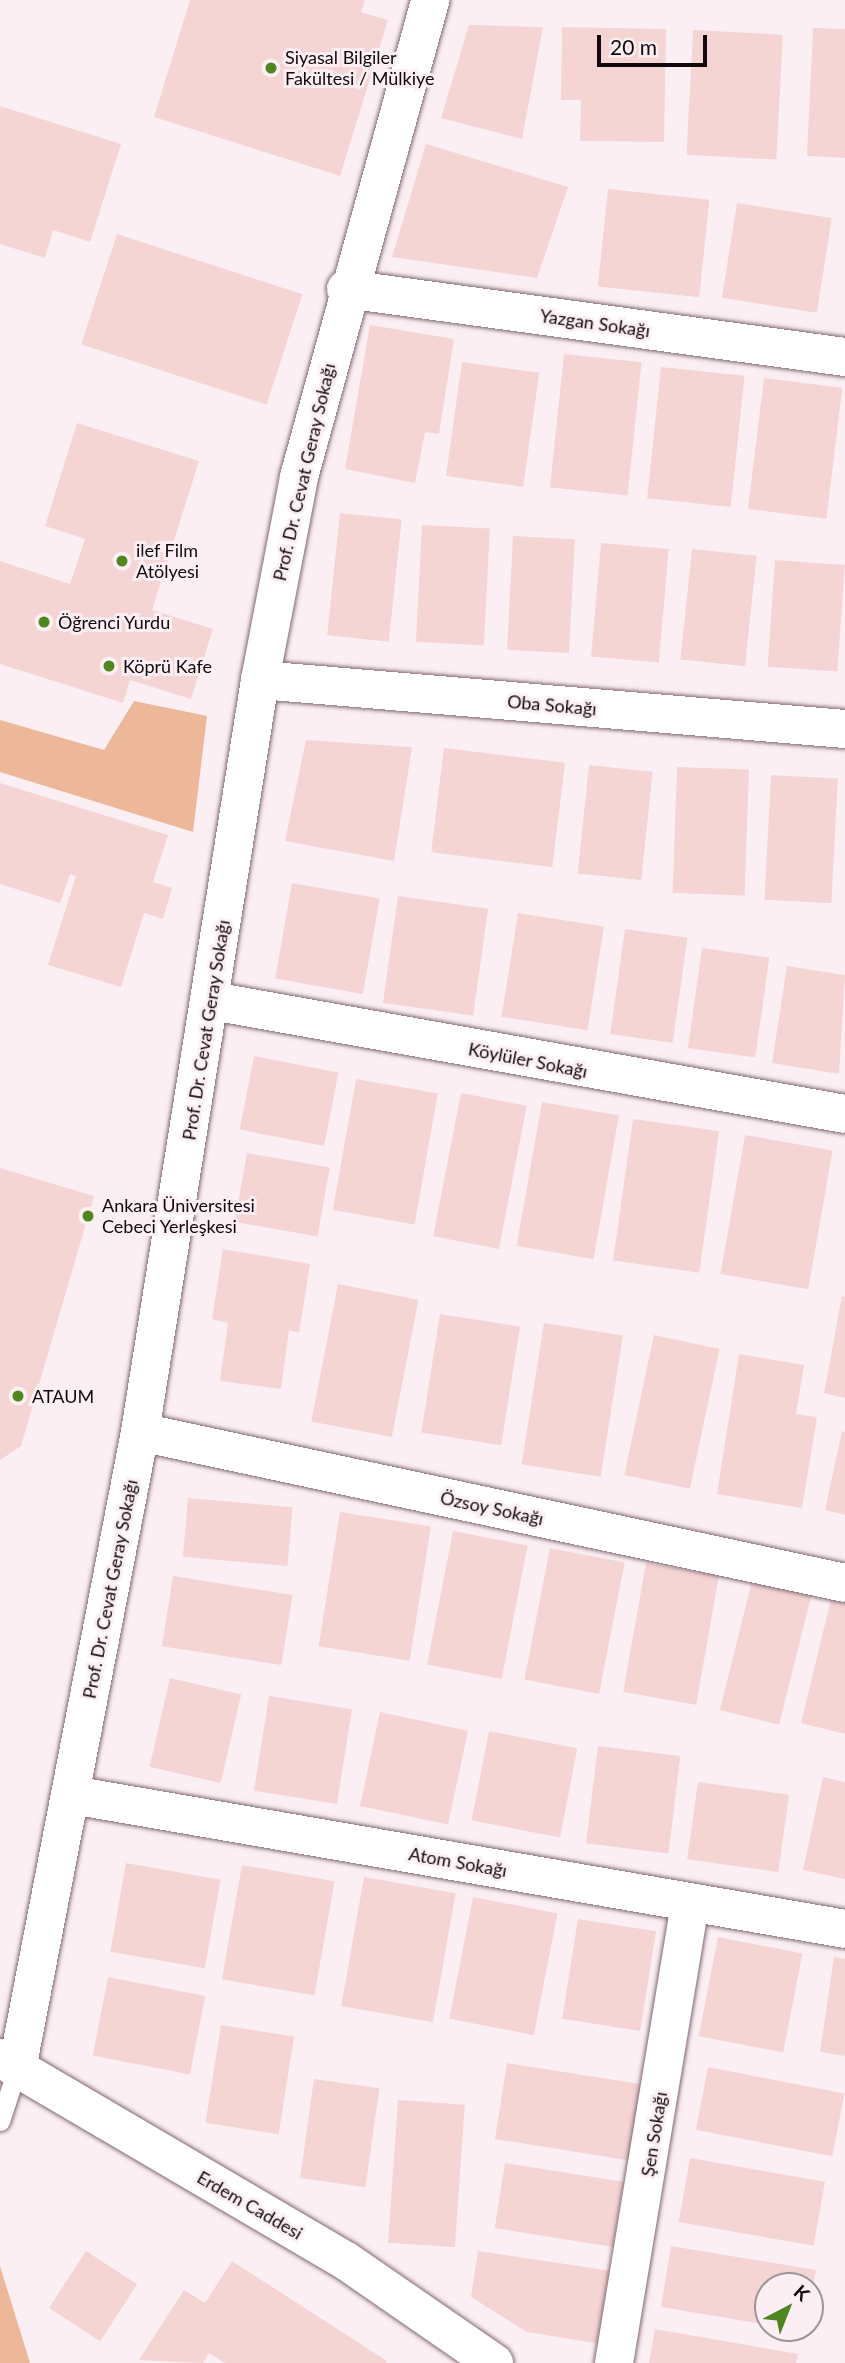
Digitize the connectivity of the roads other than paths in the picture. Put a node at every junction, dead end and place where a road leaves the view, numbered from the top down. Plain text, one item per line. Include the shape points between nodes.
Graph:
1 (430, 0) edge
2 (346, 289) junction
3 (845, 358) edge
4 (260, 680) junction
5 (845, 729) edge
6 (212, 1001) junction
7 (845, 1114) edge
8 (140, 1432) junction
9 (845, 1583) edge
10 (72, 1795) junction
11 (690, 1903) junction
12 (845, 1929) edge
13 (8, 2063) edge
14 (0, 2121) edge
15 (494, 2363) edge
16 (614, 2363) edge

1 - 2 street, Prof. Dr. Cevat Geray Sokağı
2 - 3 street, Yazgan Sokağı
2 - 4 street, Prof. Dr. Cevat Geray Sokağı via 299,477
4 - 5 street, Oba Sokağı
4 - 6 street, Prof. Dr. Cevat Geray Sokağı
6 - 7 street, Köylüler Sokağı
6 - 8 street, Prof. Dr. Cevat Geray Sokağı
8 - 9 street, Özsoy Sokağı
8 - 10 street, Prof. Dr. Cevat Geray Sokağı
10 - 11 street, Atom Sokağı
10 - 13 street, Prof. Dr. Cevat Geray Sokağı
11 - 12 street, Atom Sokağı
11 - 16 street, Şen Sokağı
13 - 14 lane
13 - 15 street, Erdem Caddesi via 346,2261

